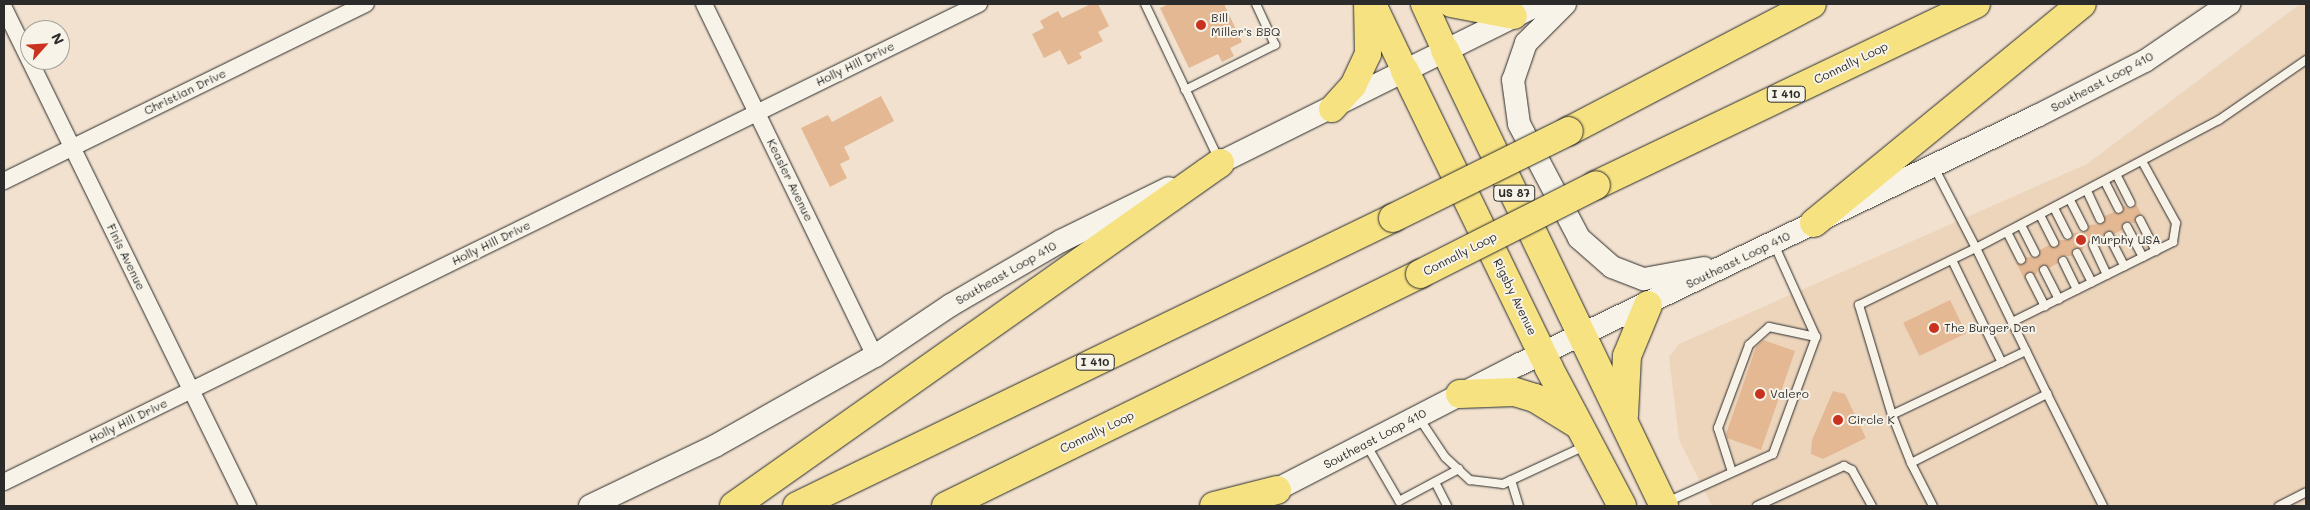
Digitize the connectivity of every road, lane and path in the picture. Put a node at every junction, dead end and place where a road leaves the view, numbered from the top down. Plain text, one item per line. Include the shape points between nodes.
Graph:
1 (366, 4) edge
2 (704, 4) edge
3 (979, 4) edge
4 (1145, 4) edge
5 (1256, 4) edge
6 (1366, 4) edge
7 (1373, 4) edge
8 (1424, 4) edge
9 (1451, 4) edge
10 (1540, 4) edge
11 (1565, 4) edge
12 (1812, 4) edge
13 (1976, 4) edge
14 (2082, 4) edge
15 (2229, 4) edge
16 (4, 8) edge
17 (1514, 16) junction
18 (1446, 50) junction
19 (2306, 60) edge
20 (1406, 71) junction
21 (1185, 90) junction
22 (1332, 109) junction
23 (757, 112) junction
24 (72, 148) junction
25 (1220, 163) junction
26 (2143, 163) junction
27 (1934, 167) junction
28 (2117, 176) junction
29 (4, 181) edge
30 (2105, 182) junction
31 (2086, 192) junction
32 (2070, 200) junction
33 (2131, 203) dead end
34 (2054, 208) junction
35 (2119, 209) dead end
36 (2040, 215) junction
37 (2100, 219) dead end
38 (2140, 220) dead end
39 (1814, 223) junction
40 (2021, 225) junction
41 (2084, 227) dead end
42 (2127, 227) dead end
43 (2007, 232) junction
44 (2068, 235) dead end
45 (2109, 236) dead end
46 (1773, 243) junction
47 (2054, 243) dead end
48 (2093, 245) dead end
49 (1976, 248) junction
50 (2156, 251) junction
51 (2035, 253) dead end
52 (2077, 253) dead end
53 (2143, 257) junction
54 (1952, 260) junction
55 (2021, 260) dead end
56 (2062, 261) dead end
57 (1728, 263) junction
58 (2124, 266) junction
59 (2044, 270) dead end
60 (2107, 275) junction
61 (2030, 277) dead end
62 (2092, 282) junction
63 (2077, 290) junction
64 (2059, 299) junction
65 (1648, 305) junction
66 (2044, 306) junction
67 (2012, 322) junction
68 (1583, 336) junction
69 (1816, 336) junction
70 (2026, 351) junction
71 (1542, 354) junction
72 (875, 356) junction
73 (2002, 363) junction
74 (190, 390) junction
75 (1460, 394) junction
76 (2047, 394) junction
77 (1892, 415) junction
78 (1418, 416) junction
79 (1624, 419) junction
80 (1583, 435) junction
81 (1366, 444) junction
82 (1911, 463) junction
83 (1459, 470) junction
84 (1732, 472) junction
85 (1511, 480) junction
86 (4, 482) edge
87 (1435, 482) junction
88 (1277, 490) junction
89 (2306, 492) edge
90 (1396, 503) edge
91 (1664, 505) edge
92 (248, 506) edge
93 (590, 506) edge
94 (734, 506) edge
95 (797, 506) edge
96 (946, 506) edge
97 (1214, 506) edge
98 (1242, 506) edge
99 (1447, 506) edge
100 (1519, 506) edge
101 (1622, 506) edge
102 (1757, 506) edge
103 (1872, 506) edge
104 (1933, 506) edge
105 (2102, 506) edge
106 (2278, 506) edge

1 - 24 street, Christian Drive
2 - 23 street, Keasler Avenue
3 - 23 street, Holly Hill Drive
4 - 21 lane
5 - 21 lane via 1275,45
6 - 22 main road via 1368,54 1353,86
7 - 20 main road, Rigsby Avenue
8 - 18 main road, US 87
9 - 17 main road
10 - 17 main road, Southeast Loop 410
11 - 57 main road via 1526,43 1513,80 1519,124 1579,238 1612,267 1644,279
12 - 95 highway, I 410, bridge via 1569,132
13 - 96 highway, Connally Loop / I 410, bridge via 1596,185
14 - 39 highway
15 - 27 main road, Southeast Loop 410 via 2145,60
16 - 24 street, Finis Avenue
17 - 18 main road, Southeast Loop 410
18 - 20 main road, Southeast Loop 410
18 - 68 highway, US 87
19 - 26 lane via 2219,120
20 - 22 main road, Southeast Loop 410
20 - 71 highway, Rigsby Avenue
21 - 25 lane
22 - 25 main road, Southeast Loop 410
23 - 72 street, Keasler Avenue
23 - 74 street, Holly Hill Drive
24 - 29 street, Christian Drive
24 - 74 street, Finis Avenue
25 - 72 main road, Southeast Loop 410 via 1061,241 952,305
25 - 94 highway
26 - 28 lane
26 - 50 lane via 2176,223 2173,242
27 - 39 main road, Southeast Loop 410
27 - 49 lane
28 - 30 lane
28 - 33 lane
30 - 31 lane
30 - 35 lane
31 - 32 lane
31 - 37 lane
32 - 34 lane
32 - 41 lane
34 - 36 lane
34 - 44 lane
36 - 40 lane
36 - 47 lane
38 - 50 lane
39 - 46 main road, Southeast Loop 410
40 - 43 lane
40 - 51 lane
42 - 53 lane
43 - 49 lane
43 - 55 lane
45 - 58 lane
46 - 57 main road, Southeast Loop 410
46 - 69 lane
48 - 60 lane
49 - 54 lane
49 - 67 lane
50 - 53 lane
52 - 62 lane
53 - 58 lane
54 - 73 lane
54 - 77 lane via 1859,306
56 - 63 lane
57 - 65 main road, Southeast Loop 410
58 - 60 lane
59 - 64 lane
60 - 62 lane
61 - 66 lane
62 - 63 lane
63 - 64 lane
64 - 66 lane
65 - 68 main road, Southeast Loop 410
65 - 79 highway via 1627,356
66 - 67 lane
67 - 70 lane
68 - 71 main road, Southeast Loop 410
68 - 79 highway, US 87
69 - 84 lane via 1773,454
69 - 84 lane via 1770,327 1750,344 1718,428
70 - 73 lane
70 - 76 lane
71 - 75 main road, Southeast Loop 410
71 - 80 highway, Rigsby Avenue
72 - 93 main road, Southeast Loop 410 via 715,446
73 - 77 lane
74 - 86 street, Holly Hill Drive
74 - 92 street, Finis Avenue
75 - 78 main road, Southeast Loop 410
75 - 80 highway via 1514,392 1534,398
76 - 82 lane
76 - 105 lane
77 - 82 lane
78 - 81 main road, Southeast Loop 410
78 - 83 lane
79 - 91 highway, US 87
80 - 85 lane
80 - 101 highway, Rigsby Avenue
81 - 88 main road, Southeast Loop 410
81 - 90 lane
82 - 104 lane
83 - 85 lane via 1470,480 1503,484
83 - 87 lane
84 - 91 lane
85 - 100 lane
87 - 90 lane
87 - 99 lane
88 - 97 highway
88 - 98 main road, Southeast Loop 410
89 - 106 lane
102 - 103 lane via 1844,466 1852,470

